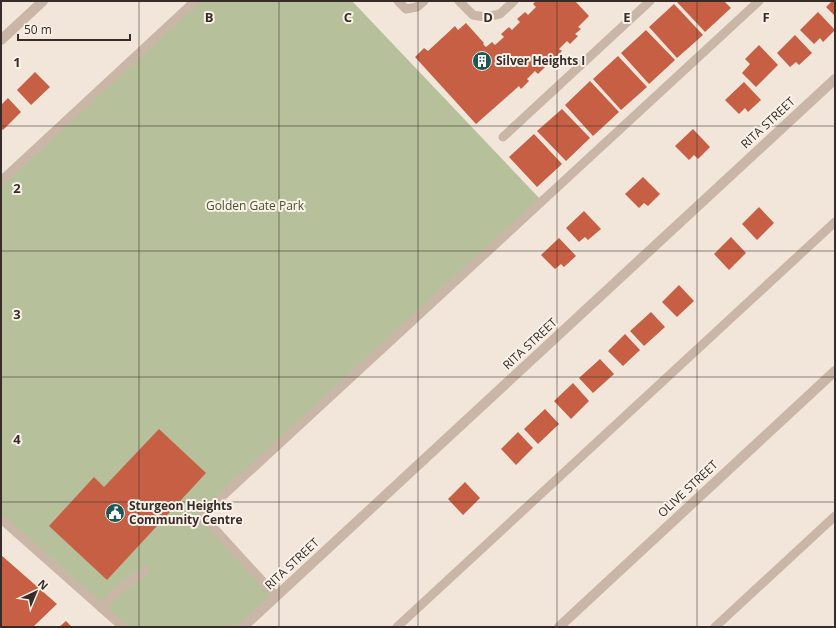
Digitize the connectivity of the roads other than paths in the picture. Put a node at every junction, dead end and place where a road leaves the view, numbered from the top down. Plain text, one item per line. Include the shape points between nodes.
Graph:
1 (43, 1) edge
2 (195, 1) edge
3 (398, 1) edge
4 (424, 1) edge
5 (459, 1) edge
6 (514, 1) edge
7 (650, 1) edge
8 (759, 1) edge
9 (1, 40) edge
10 (835, 79) edge
11 (503, 137) dead end
12 (1, 181) edge
13 (835, 222) edge
14 (835, 371) edge
15 (835, 516) edge
16 (1, 519) edge
17 (145, 571) dead end
18 (276, 596) junction
19 (101, 608) junction
20 (123, 627) edge
21 (243, 627) edge
22 (397, 627) edge
23 (559, 627) edge
24 (715, 627) edge

1 - 9 street
2 - 12 lane
3 - 4 lane via 406,9 417,7
5 - 6 lane via 473,15 485,17 500,14
7 - 11 lane
8 - 18 lane via 202,514
10 - 18 street, RITA STREET
13 - 22 lane
14 - 23 street, OLIVE STREET
15 - 24 lane
16 - 19 lane
17 - 19 lane via 118,590
18 - 21 street, RITA STREET
19 - 20 lane

